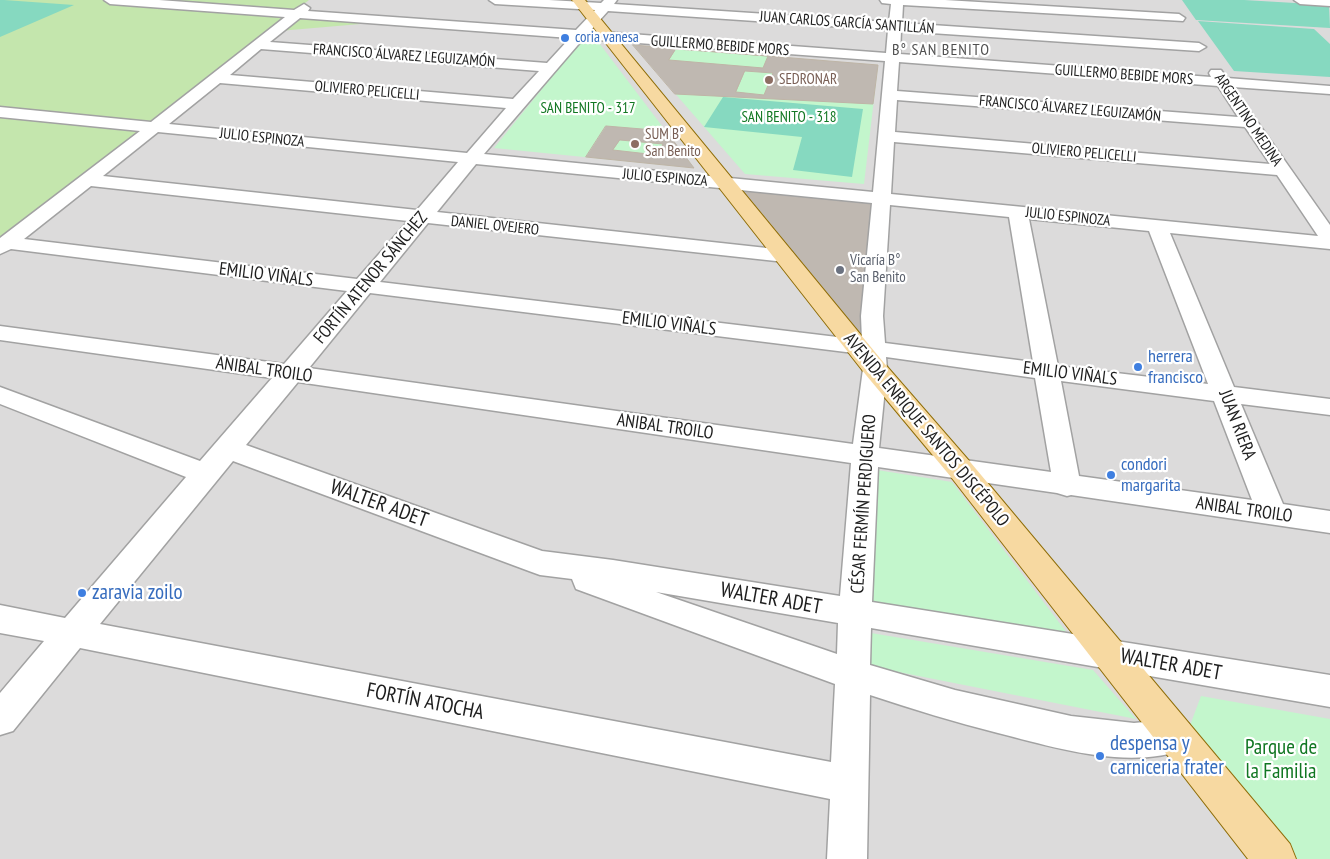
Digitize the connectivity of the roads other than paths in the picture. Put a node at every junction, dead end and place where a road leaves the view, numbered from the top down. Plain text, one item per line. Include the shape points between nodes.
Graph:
1 (110, 0) edge
2 (314, 0) edge
3 (886, 0) edge
4 (897, 0) edge
5 (1166, 0) edge
6 (1300, 0) edge
7 (1330, 2) edge
8 (493, 5) edge
9 (591, 11) edge
10 (464, 14) dead end
11 (1179, 18) junction
12 (398, 21) junction
13 (295, 22) junction
14 (894, 26) junction
15 (313, 28) dead end
16 (610, 38) junction
17 (259, 45) junction
18 (1199, 47) junction
19 (893, 58) junction
20 (550, 68) junction
21 (218, 78) junction
22 (1222, 82) junction
23 (1330, 90) edge
24 (890, 95) junction
25 (0, 104) edge
26 (517, 104) junction
27 (0, 112) edge
28 (1250, 123) junction
29 (160, 124) junction
30 (887, 136) junction
31 (474, 155) junction
32 (1282, 170) junction
33 (724, 179) junction
34 (87, 180) junction
35 (883, 194) junction
36 (1018, 212) junction
37 (423, 218) junction
38 (1157, 226) junction
39 (1329, 236) edge
40 (3, 245) edge
41 (785, 256) junction
42 (363, 287) junction
43 (0, 333) edge
44 (868, 354) junction
45 (1048, 372) junction
46 (291, 373) junction
47 (1225, 394) junction
48 (0, 395) edge
49 (1330, 407) edge
50 (228, 449) junction
51 (865, 456) junction
52 (960, 470) junction
53 (206, 474) junction
54 (1067, 486) junction
55 (1272, 514) junction
56 (1330, 522) edge
57 (540, 563) junction
58 (855, 613) junction
59 (0, 619) edge
60 (72, 634) junction
61 (1111, 655) junction
62 (853, 674) junction
63 (1330, 692) edge
64 (0, 719) edge
65 (1176, 736) junction
66 (850, 784) junction
67 (847, 859) edge
68 (1276, 859) edge

1 - 13 street
2 - 13 street
3 - 4 street
4 - 11 street
4 - 14 street, CÉSAR FERMÍN PERDIGUERO
5 - 11 street, ARGENTINO MEDINA
6 - 7 street
8 - 9 street, JUAN CARLOS GARCÍA SANTILLÁN via 551,4
9 - 12 street
9 - 14 street, JUAN CARLOS GARCÍA SANTILLÁN
9 - 16 main road, AVENIDA ENRIQUE SANTOS DISCÉPOLO
9 - 20 street, FORTÍN ATENOR SÁNCHEZ
10 - 12 street
11 - 18 street, ARGENTINO MEDINA
12 - 13 street
12 - 15 street
13 - 17 street
14 - 18 street, JUAN CARLOS GARCÍA SANTILLÁN
14 - 19 street, CÉSAR FERMÍN PERDIGUERO
16 - 19 street, GUILLERMO BEBIDE MORS
16 - 33 main road, AVENIDA ENRIQUE SANTOS DISCÉPOLO
17 - 20 street, FRANCISCO ÁLVAREZ LEGUIZAMÓN
17 - 21 street
18 - 22 street, ARGENTINO MEDINA
19 - 22 street, GUILLERMO BEBIDE MORS
19 - 24 street, CÉSAR FERMÍN PERDIGUERO
20 - 26 street, FORTÍN ATENOR SÁNCHEZ
21 - 26 street, OLIVIERO PELICELLI
21 - 29 street
22 - 23 street, GUILLERMO BEBIDE MORS
22 - 28 street, ARGENTINO MEDINA
24 - 28 street, FRANCISCO ÁLVAREZ LEGUIZAMÓN
24 - 30 street, CÉSAR FERMÍN PERDIGUERO
25 - 29 street, JULIO ESPINOZA
26 - 31 street, FORTÍN ATENOR SÁNCHEZ
27 - 29 street, JULIO ESPINOZA
28 - 32 street, ARGENTINO MEDINA
29 - 31 street, JULIO ESPINOZA
29 - 34 street
30 - 32 street, OLIVIERO PELICELLI
30 - 35 street, CÉSAR FERMÍN PERDIGUERO
31 - 33 street, JULIO ESPINOZA
31 - 37 street, FORTÍN ATENOR SÁNCHEZ
32 - 39 street, ARGENTINO MEDINA
33 - 35 street, JULIO ESPINOZA
33 - 41 main road, AVENIDA ENRIQUE SANTOS DISCÉPOLO
34 - 37 street, DANIEL OVEJERO
34 - 40 street
35 - 36 street, JULIO ESPINOZA
35 - 39 street, JULIO ESPINOZA
35 - 44 street, CÉSAR FERMÍN PERDIGUERO
36 - 38 street, JULIO ESPINOZA
36 - 45 street
37 - 41 street, DANIEL OVEJERO
37 - 42 street, FORTÍN ATENOR SÁNCHEZ
38 - 39 street, JULIO ESPINOZA
38 - 47 street, JUAN RIERA
40 - 42 street, EMILIO VIÑALS
41 - 44 main road, AVENIDA ENRIQUE SANTOS DISCÉPOLO
42 - 44 street, EMILIO VIÑALS
42 - 46 street, FORTÍN ATENOR SÁNCHEZ
43 - 46 street, ANIBAL TROILO
44 - 45 street, EMILIO VIÑALS
44 - 51 street, CÉSAR FERMÍN PERDIGUERO
44 - 52 main road, AVENIDA ENRIQUE SANTOS DISCÉPOLO
45 - 47 street, EMILIO VIÑALS
45 - 54 street
46 - 50 street, FORTÍN ATENOR SÁNCHEZ
46 - 51 street, ANIBAL TROILO
47 - 49 street, EMILIO VIÑALS
47 - 55 street, JUAN RIERA
48 - 53 street
50 - 53 street, FORTÍN ATENOR SÁNCHEZ
50 - 57 street, WALTER ADET
51 - 52 street, ANIBAL TROILO
51 - 58 street, CÉSAR FERMÍN PERDIGUERO
52 - 54 street, ANIBAL TROILO
52 - 61 main road, AVENIDA ENRIQUE SANTOS DISCÉPOLO
53 - 60 street, FORTÍN ATENOR SÁNCHEZ
54 - 55 street, ANIBAL TROILO
55 - 56 street, ANIBAL TROILO
57 - 58 street, WALTER ADET via 613,572
57 - 62 street
58 - 61 street, WALTER ADET
58 - 62 street, CÉSAR FERMÍN PERDIGUERO
59 - 60 street, FORTÍN ATOCHA
60 - 64 street, FORTÍN ATENOR SÁNCHEZ
60 - 66 street, FORTÍN ATOCHA
61 - 63 street, WALTER ADET
61 - 65 main road, AVENIDA ENRIQUE SANTOS DISCÉPOLO
62 - 65 street via 946,705 1068,733 1121,741 1152,741
62 - 66 street, CÉSAR FERMÍN PERDIGUERO
65 - 68 main road, AVENIDA ENRIQUE SANTOS DISCÉPOLO
66 - 67 street, CÉSAR FERMÍN PERDIGUERO

